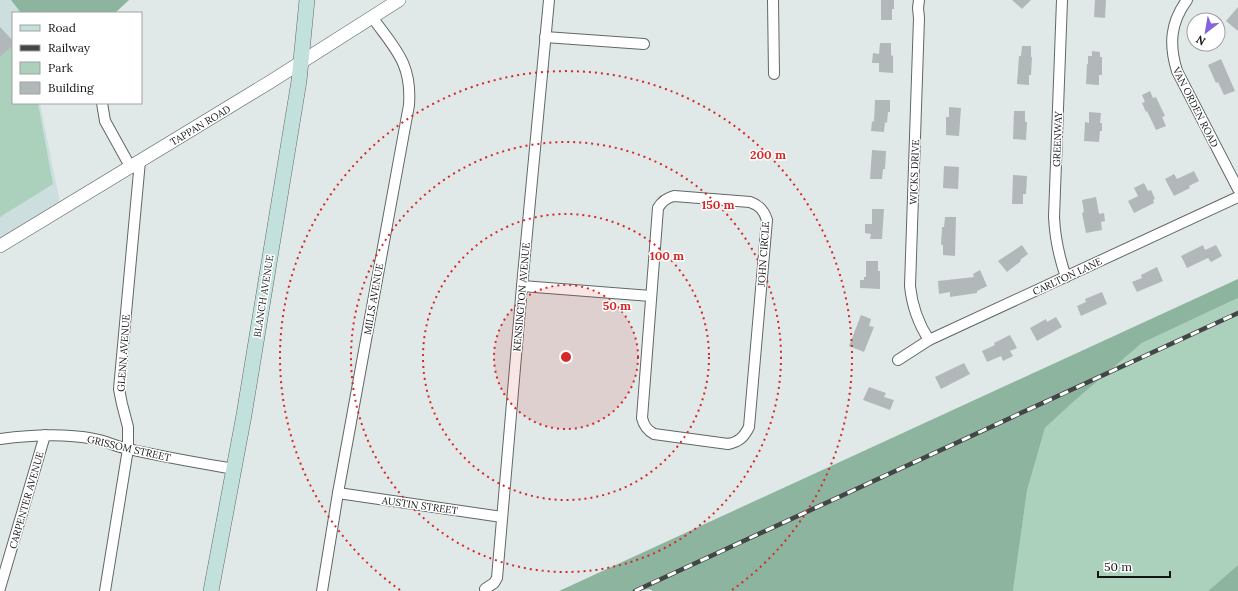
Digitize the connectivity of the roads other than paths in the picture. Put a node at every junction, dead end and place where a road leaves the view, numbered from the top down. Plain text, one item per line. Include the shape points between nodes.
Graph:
1 (307, 0) edge
2 (399, 0) edge
3 (549, 0) edge
4 (773, 0) edge
5 (919, 0) edge
6 (1062, 0) edge
7 (1187, 0) edge
8 (372, 17) junction
9 (545, 37) junction
10 (644, 44) dead end
11 (301, 62) junction
12 (774, 74) dead end
13 (102, 104) edge
14 (135, 164) junction
15 (1238, 189) edge
16 (1238, 197) edge
17 (0, 246) edge
18 (1066, 277) junction
19 (522, 286) junction
20 (651, 296) junction
21 (929, 340) junction
22 (898, 360) dead end
23 (45, 435) junction
24 (0, 439) edge
25 (128, 449) junction
26 (234, 469) junction
27 (338, 493) junction
28 (502, 517) junction
29 (0, 588) edge
30 (485, 589) dead end
31 (105, 591) edge
32 (211, 591) edge
33 (322, 591) edge

1 - 11 main road, BLANCH AVENUE
2 - 8 street, TAPPAN ROAD
3 - 9 street, KENSINGTON AVENUE
4 - 12 street
5 - 21 street, WICKS DRIVE via 910,286 916,315
6 - 18 street, GREENWAY via 1054,217 1055,236
7 - 15 street, VAN ORDEN ROAD via 1176,18 1173,31 1173,58 1177,71
8 - 11 street, TAPPAN ROAD
8 - 27 street, MILLS AVENUE via 400,55 409,79 410,91
9 - 10 street
9 - 19 street, KENSINGTON AVENUE
11 - 14 street, TAPPAN ROAD
11 - 26 main road, BLANCH AVENUE
13 - 14 street via 105,121
14 - 17 street, TAPPAN ROAD
14 - 25 street, GLENN AVENUE via 119,389 128,427
16 - 18 street, CARLTON LANE
18 - 21 street, CARLTON LANE
19 - 20 street
19 - 28 street, KENSINGTON AVENUE
20 - 20 street, JOHN CIRCLE via 657,214 658,208 667,197 750,202 762,208 767,220 749,427 741,439 728,444 654,434 644,425 642,418
21 - 22 street, CARLTON LANE
23 - 24 street, GRISSOM STREET
23 - 25 street, GRISSOM STREET via 95,439
23 - 29 street, CARPENTER AVENUE
25 - 26 street, GRISSOM STREET
25 - 31 street, GLENN AVENUE
26 - 32 main road, BLANCH AVENUE
27 - 28 street, AUSTIN STREET
27 - 33 street, MILLS AVENUE
28 - 30 street, KENSINGTON AVENUE via 497,578 494,584

